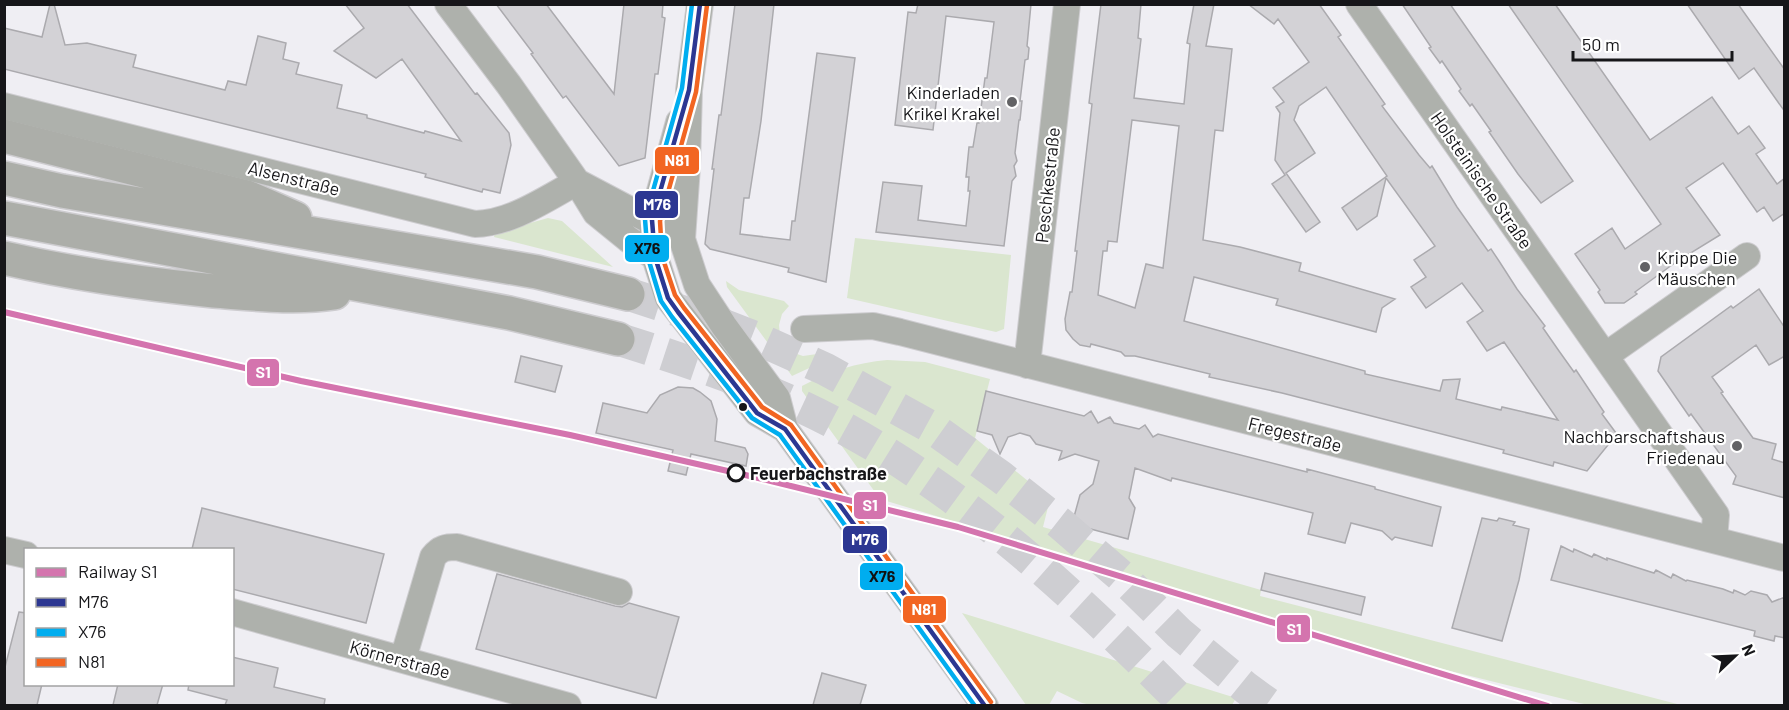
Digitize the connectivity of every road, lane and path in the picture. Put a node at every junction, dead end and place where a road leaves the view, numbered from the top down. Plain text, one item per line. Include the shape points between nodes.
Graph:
1 (448, 4) edge
2 (700, 4) edge
3 (1067, 4) edge
4 (1359, 4) edge
5 (689, 90) junction
6 (4, 106) edge
7 (4, 136) edge
8 (4, 178) edge
9 (577, 182) junction
10 (4, 218) edge
11 (652, 220) junction
12 (347, 239) junction
13 (682, 239) junction
14 (1747, 256) dead end
15 (655, 257) junction
16 (4, 258) edge
17 (375, 287) junction
18 (628, 294) tunnel mouth
19 (804, 329) dead end
20 (618, 339) tunnel mouth
21 (1605, 356) junction
22 (1027, 365) junction
23 (785, 429) junction
24 (1714, 540) junction
25 (1785, 558) edge
26 (620, 592) dead end
27 (234, 613) edge
28 (403, 659) junction
29 (559, 704) edge
30 (985, 705) edge

1 - 9 street
2 - 5 street
3 - 22 street, Peschkestraße
4 - 21 street, Holsteinische Straße
5 - 11 street
5 - 13 street
6 - 9 street, Alsenstraße via 475,224 514,216
7 - 12 highway via 247,197
8 - 12 highway
9 - 11 street
9 - 15 street via 596,213
10 - 17 highway
11 - 13 street
11 - 15 street
12 - 18 highway via 537,272
13 - 15 street
13 - 23 street via 697,285 777,398
14 - 21 street
15 - 23 street via 668,298 678,312 757,413
16 - 17 highway via 148,285 270,296 321,295
17 - 20 highway
19 - 22 street, Fregestraße via 873,326
21 - 24 street, Holsteinische Straße via 1716,515
22 - 24 street, Fregestraße
23 - 30 street
24 - 25 street, Fregestraße
26 - 28 street via 446,547 433,557
27 - 28 street, Körnerstraße
28 - 29 street, Körnerstraße

